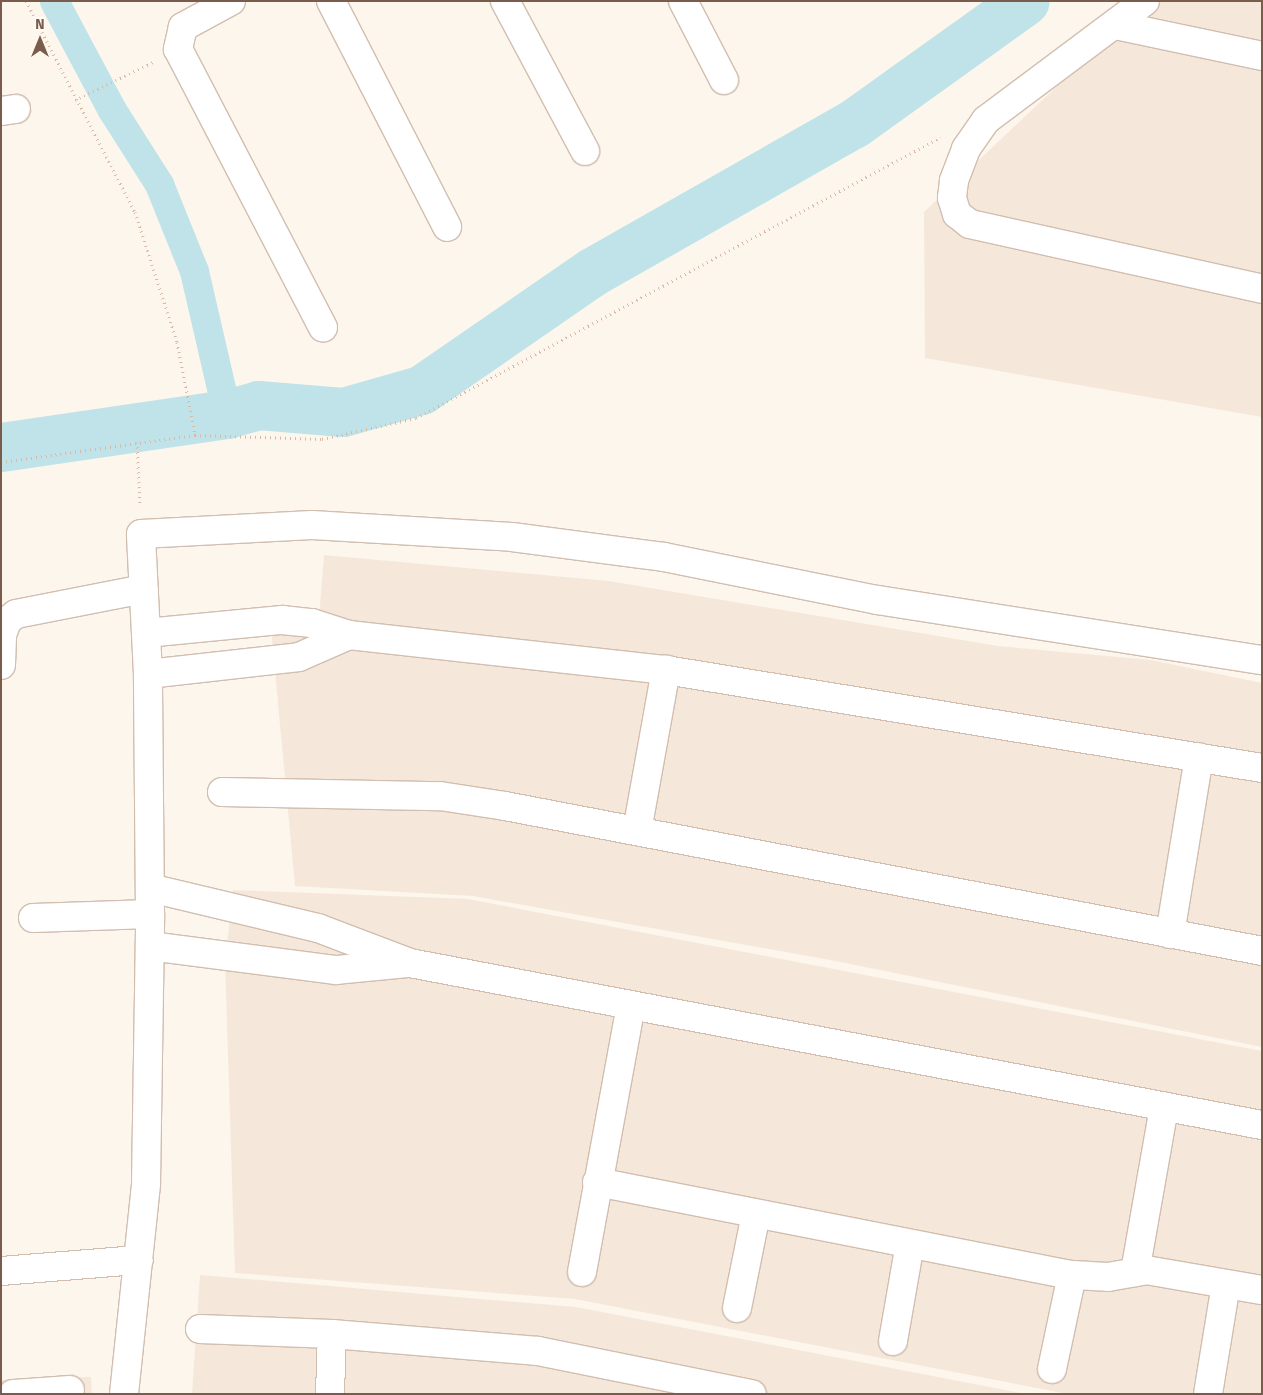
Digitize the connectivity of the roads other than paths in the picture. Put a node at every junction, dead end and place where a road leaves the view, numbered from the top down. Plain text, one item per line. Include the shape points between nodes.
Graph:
1 (231, 1) edge
2 (331, 1) edge
3 (505, 1) edge
4 (683, 1) edge
5 (1145, 1) edge
6 (1115, 25) junction
7 (1262, 56) edge
8 (724, 80) dead end
9 (585, 151) dead end
10 (447, 227) dead end
11 (1262, 289) edge
12 (323, 327) dead end
13 (144, 589) junction
14 (146, 633) junction
15 (350, 635) junction
16 (1262, 660) edge
17 (1, 664) edge
18 (666, 670) junction
19 (148, 674) junction
20 (1199, 757) junction
21 (1262, 768) edge
22 (222, 792) dead end
23 (637, 831) junction
24 (150, 901) junction
25 (33, 918) dead end
26 (1170, 934) junction
27 (150, 946) junction
28 (1262, 951) edge
29 (410, 963) junction
30 (631, 1005) junction
31 (1164, 1107) junction
32 (1262, 1125) edge
33 (597, 1182) junction
34 (756, 1214) junction
35 (910, 1244) junction
36 (139, 1260) junction
37 (1, 1271) edge
38 (582, 1272) dead end
39 (1135, 1272) junction
40 (1072, 1275) junction
41 (1226, 1284) junction
42 (1262, 1290) edge
43 (737, 1308) dead end
44 (200, 1328) dead end
45 (332, 1334) junction
46 (892, 1340) dead end
47 (1052, 1369) dead end
48 (70, 1390) dead end
49 (14, 1394) edge
50 (124, 1394) edge
51 (330, 1394) edge
52 (752, 1394) edge
53 (1208, 1394) edge

1 - 12 street via 183,27 178,49
2 - 10 street
3 - 9 street
4 - 8 street
5 - 6 street
6 - 7 street
6 - 11 street via 986,120 966,149 954,181 952,198 956,214 970,224
13 - 14 street
13 - 16 street via 141,534 312,525 512,537 664,557 878,600
13 - 17 street via 16,614 7,621 2,635
14 - 15 street via 282,620 312,623
14 - 19 street
15 - 18 street
15 - 19 street via 299,657
18 - 20 street
18 - 23 street
19 - 24 street
20 - 21 street
20 - 26 street
22 - 23 street via 440,796
23 - 26 street
24 - 25 street
24 - 27 street
24 - 29 street via 318,928
26 - 28 street
27 - 29 street via 336,970
27 - 36 street via 146,1183
29 - 30 street
30 - 31 street
30 - 33 street
31 - 32 street
31 - 39 street
33 - 34 street
33 - 38 street
34 - 35 street
34 - 43 street
35 - 40 street
35 - 46 street
36 - 37 street
36 - 50 street
39 - 40 street via 1108,1277
39 - 41 street via 1151,1271
40 - 47 street
41 - 42 street
41 - 53 street
44 - 45 street
45 - 51 street
45 - 52 street via 538,1351
48 - 49 street

